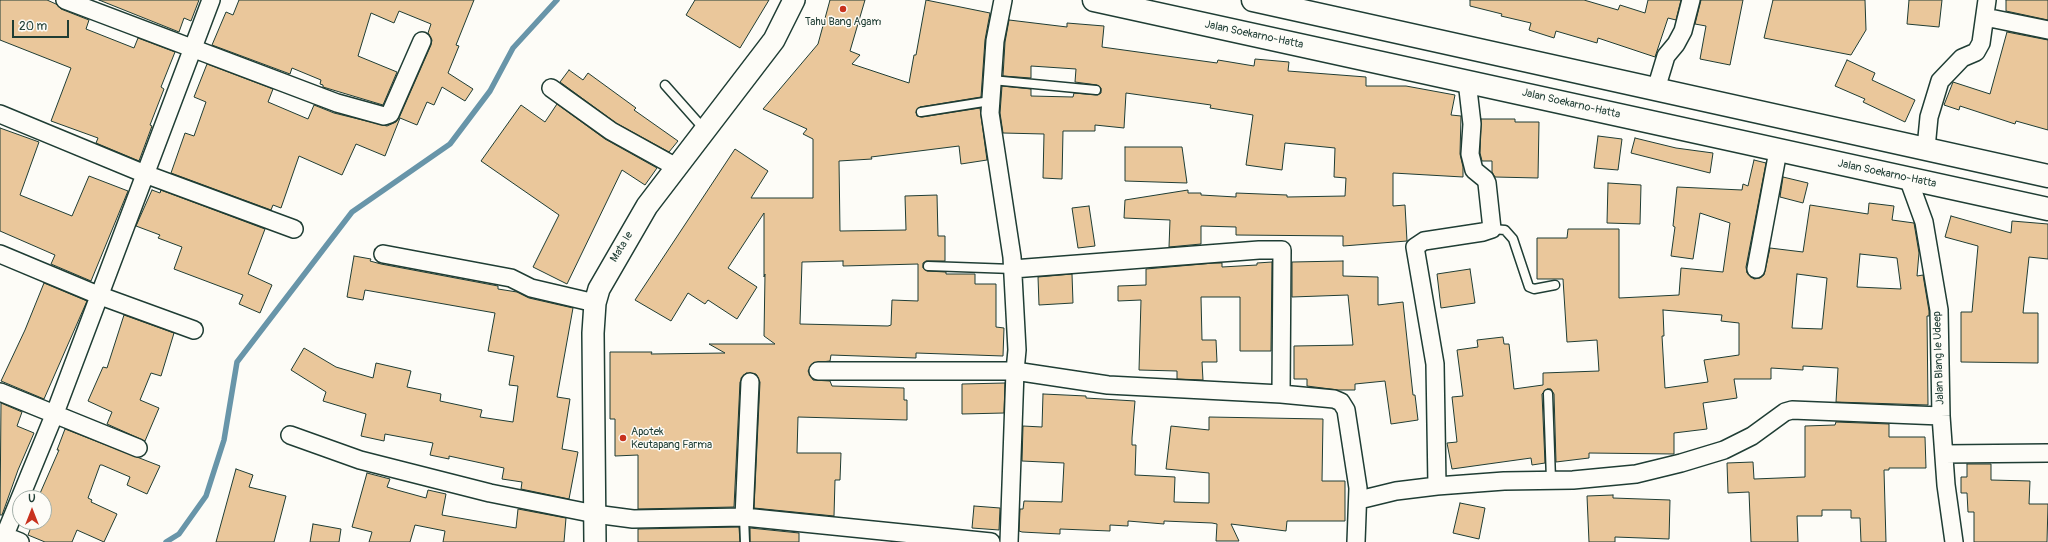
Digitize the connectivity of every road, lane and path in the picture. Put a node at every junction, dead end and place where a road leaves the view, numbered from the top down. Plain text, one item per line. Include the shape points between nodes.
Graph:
1 (64, 0) edge
2 (211, 0) edge
3 (794, 0) edge
4 (1003, 0) edge
5 (1094, 0) edge
6 (1256, 0) edge
7 (1691, 0) edge
8 (1987, 0) edge
9 (1986, 17) junction
10 (2048, 30) edge
11 (422, 41) dead end
12 (192, 49) junction
13 (992, 80) junction
14 (1467, 81) junction
15 (665, 84) dead end
16 (551, 88) dead end
17 (1656, 89) junction
18 (1096, 90) dead end
19 (990, 101) junction
20 (921, 112) dead end
21 (0, 114) edge
22 (704, 129) junction
23 (1926, 148) junction
24 (1778, 151) junction
25 (676, 167) junction
26 (145, 174) junction
27 (2048, 176) edge
28 (1908, 178) junction
29 (2048, 209) edge
30 (294, 229) dead end
31 (1492, 229) junction
32 (0, 254) edge
33 (383, 254) dead end
34 (928, 266) dead end
35 (1012, 269) junction
36 (1756, 269) dead end
37 (1555, 285) dead end
38 (98, 295) junction
39 (595, 303) junction
40 (194, 330) dead end
41 (818, 371) dead end
42 (1015, 371) junction
43 (750, 382) dead end
44 (0, 392) edge
45 (1281, 394) junction
46 (1548, 394) dead end
47 (55, 413) junction
48 (1941, 416) junction
49 (290, 435) dead end
50 (138, 448) dead end
51 (2048, 453) edge
52 (1944, 454) junction
53 (1551, 480) junction
54 (1437, 486) junction
55 (1358, 500) junction
56 (595, 514) junction
57 (744, 517) junction
58 (2, 537) edge
59 (20, 542) edge
60 (595, 542) edge
61 (745, 542) edge
62 (991, 542) edge
63 (1008, 542) edge
64 (1356, 542) edge
65 (1954, 542) edge

1 - 12 street
2 - 12 street
3 - 22 street, Mata Ie via 774,40
4 - 13 street via 995,41
5 - 14 highway, Jalan Soekarno-Hatta
6 - 17 highway
7 - 17 street via 1683,31 1666,56
8 - 9 street
9 - 10 street
9 - 23 street via 1981,43 1976,52 1962,58 1940,81 1929,117
11 - 12 street via 390,114 384,116 337,103
12 - 26 street
13 - 18 lane
13 - 19 street
14 - 24 highway, Jalan Soekarno-Hatta
14 - 31 street via 1472,124 1470,154 1474,170 1485,179
15 - 22 lane
16 - 25 street via 611,131
17 - 23 highway
19 - 20 lane
19 - 35 street
21 - 26 street
22 - 25 street, Mata Ie
23 - 27 highway
24 - 28 highway, Jalan Soekarno-Hatta
24 - 36 street
25 - 39 street, Mata Ie via 647,206 609,268
26 - 30 street
26 - 38 street
28 - 29 highway, Jalan Soekarno-Hatta
28 - 48 street, Jalan Blang Ie Udeep via 1924,222 1939,310
31 - 37 lane via 1505,230 1513,239 1529,287 1534,289
31 - 54 street via 1424,241 1415,247 1434,364
32 - 38 street
33 - 39 street via 511,278 531,288
34 - 35 lane
35 - 42 street via 1017,350
35 - 45 street via 1282,250
38 - 40 street
38 - 47 street
39 - 56 street, Mata Ie
41 - 42 street
42 - 45 street via 1108,385
42 - 63 street
43 - 57 street
44 - 47 street
45 - 55 street via 1334,399 1346,410
46 - 53 lane
47 - 50 street
47 - 58 street
48 - 52 street, Jalan Blang Ie Udeep
48 - 53 street via 1792,410 1785,412 1752,436 1724,450 1681,464 1636,474
49 - 56 street via 368,462 490,493
51 - 52 street
52 - 65 street, Jalan Blang Ie Udeep
53 - 54 street
54 - 55 street via 1396,491
55 - 64 street
56 - 57 street via 633,519
56 - 60 street, Mata Ie
57 - 61 lane
57 - 62 street
58 - 59 street

